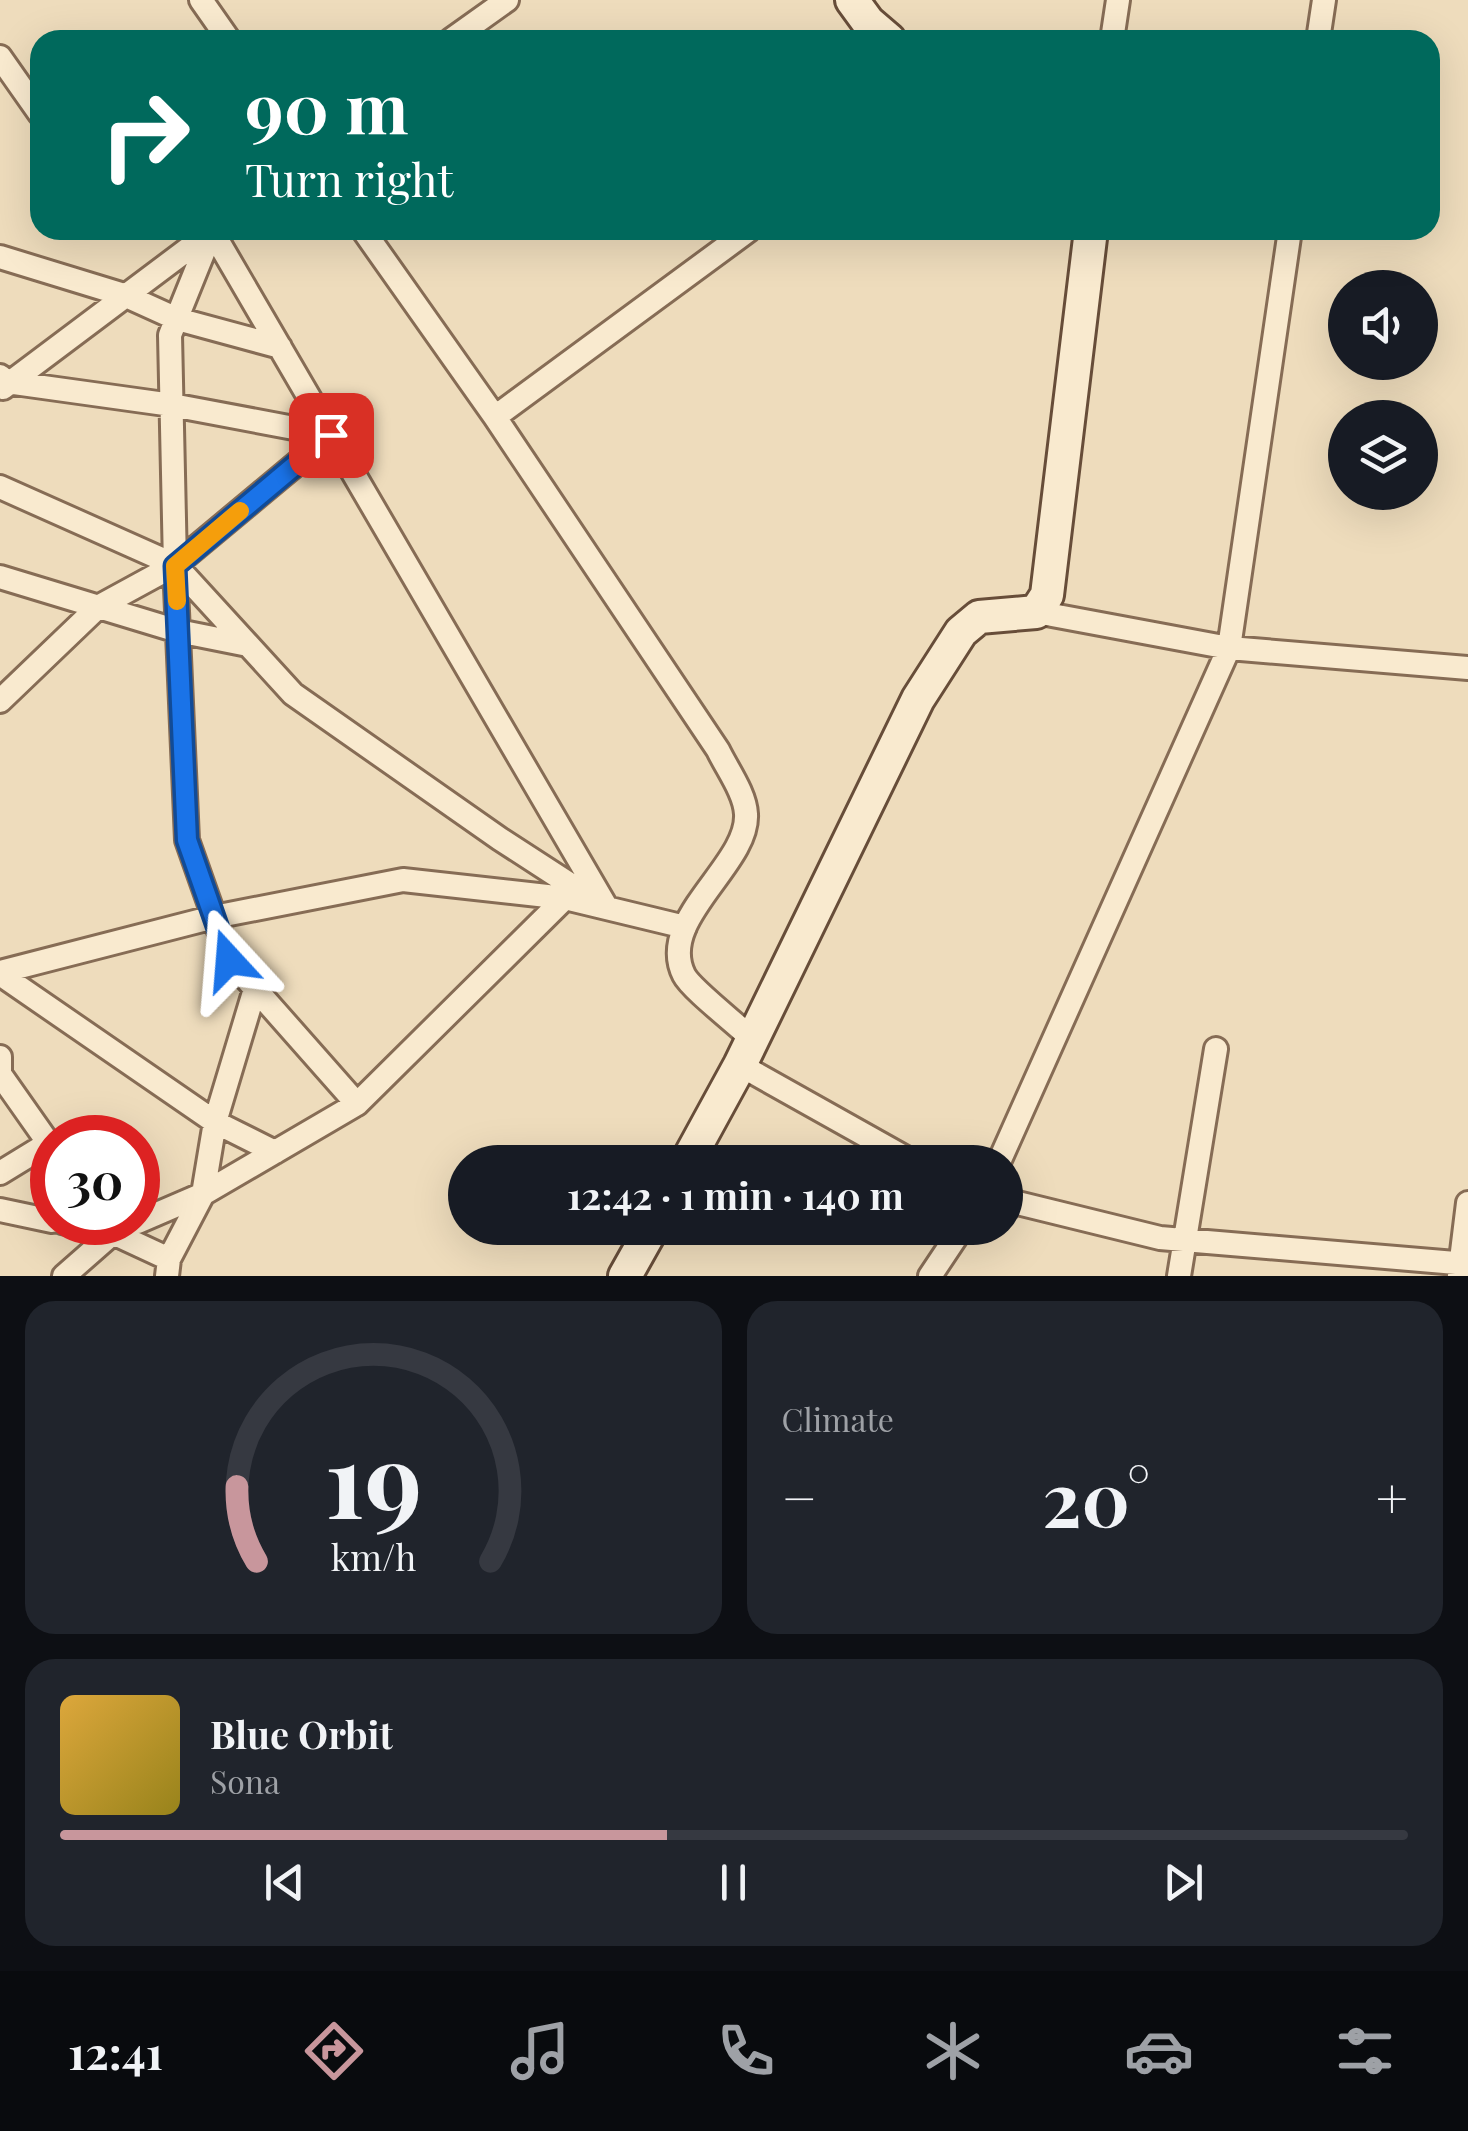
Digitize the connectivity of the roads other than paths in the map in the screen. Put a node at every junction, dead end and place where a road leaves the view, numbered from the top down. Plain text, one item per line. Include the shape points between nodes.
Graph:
1 (201, 0) edge
2 (507, 0) edge
3 (852, 0) edge
4 (1118, 0) edge
5 (1324, 0) edge
6 (222, 30) edge
7 (465, 30) edge
8 (877, 30) edge
9 (1114, 30) edge
10 (1320, 30) edge
11 (0, 57) edge
12 (30, 100) edge
13 (198, 240) edge
14 (208, 240) edge
15 (218, 240) edge
16 (369, 240) edge
17 (735, 240) edge
18 (1090, 240) edge
19 (1289, 240) edge
20 (0, 257) edge
21 (124, 295) junction
22 (177, 318) junction
23 (280, 347) junction
24 (2, 384) edge
25 (172, 406) junction
26 (495, 417) junction
27 (331, 435) junction
28 (0, 487) edge
29 (175, 566) junction
30 (0, 577) edge
31 (98, 607) junction
32 (1036, 612) junction
33 (178, 632) junction
34 (248, 645) junction
35 (1229, 648) junction
36 (1468, 668) edge
37 (0, 702) edge
38 (565, 898) junction
39 (606, 908) junction
40 (214, 917) junction
41 (685, 927) junction
42 (0, 973) edge
43 (255, 990) junction
44 (1216, 1049) dead end
45 (746, 1052) junction
46 (0, 1057) edge
47 (356, 1104) junction
48 (30, 1116) edge
49 (215, 1122) junction
50 (696, 1145) edge
51 (887, 1145) edge
52 (1007, 1145) edge
53 (275, 1152) junction
54 (30, 1157) edge
55 (0, 1173) edge
56 (203, 1194) junction
57 (1468, 1203) edge
58 (1023, 1204) edge
59 (0, 1210) edge
60 (160, 1212) edge
61 (30, 1216) edge
62 (1184, 1240) junction
63 (93, 1245) edge
64 (134, 1245) edge
65 (643, 1245) edge
66 (951, 1245) edge
67 (168, 1268) edge
68 (1463, 1268) edge
69 (64, 1276) edge
70 (626, 1276) edge
71 (930, 1276) edge
72 (1179, 1276) edge

1 - 6 street
2 - 7 street
3 - 8 street
4 - 9 street
5 - 10 street
11 - 12 street
13 - 21 street
14 - 22 street
15 - 23 street
16 - 26 street
17 - 26 street
18 - 32 street via 1048,595
19 - 35 street
20 - 21 street
21 - 22 street
21 - 24 street
22 - 23 street
22 - 25 street via 170,336
23 - 27 street
24 - 25 street
25 - 27 street
25 - 29 street
26 - 41 street via 718,750 741,796 742,836
27 - 29 street
27 - 39 street
28 - 29 street
29 - 31 street
29 - 33 street
29 - 34 street
30 - 31 street
31 - 33 street
31 - 37 street
32 - 35 street
32 - 45 street via 979,617 960,632 918,700
33 - 34 street
33 - 40 street via 187,840
34 - 39 street via 293,694
35 - 36 street
35 - 52 street
38 - 39 street
38 - 40 street via 404,880
38 - 47 street
39 - 41 street
40 - 42 street
40 - 43 street via 229,960
41 - 45 street via 684,976
42 - 49 street
43 - 47 street
43 - 49 street
44 - 62 street
45 - 50 street
45 - 51 street
46 - 48 street via 0,1074
47 - 53 street
49 - 53 street
49 - 56 street
53 - 56 street
54 - 55 street
56 - 60 street
56 - 67 street
57 - 68 street
58 - 62 street
59 - 61 street
62 - 68 street
62 - 72 street
63 - 69 street
64 - 67 street
65 - 70 street
66 - 71 street

